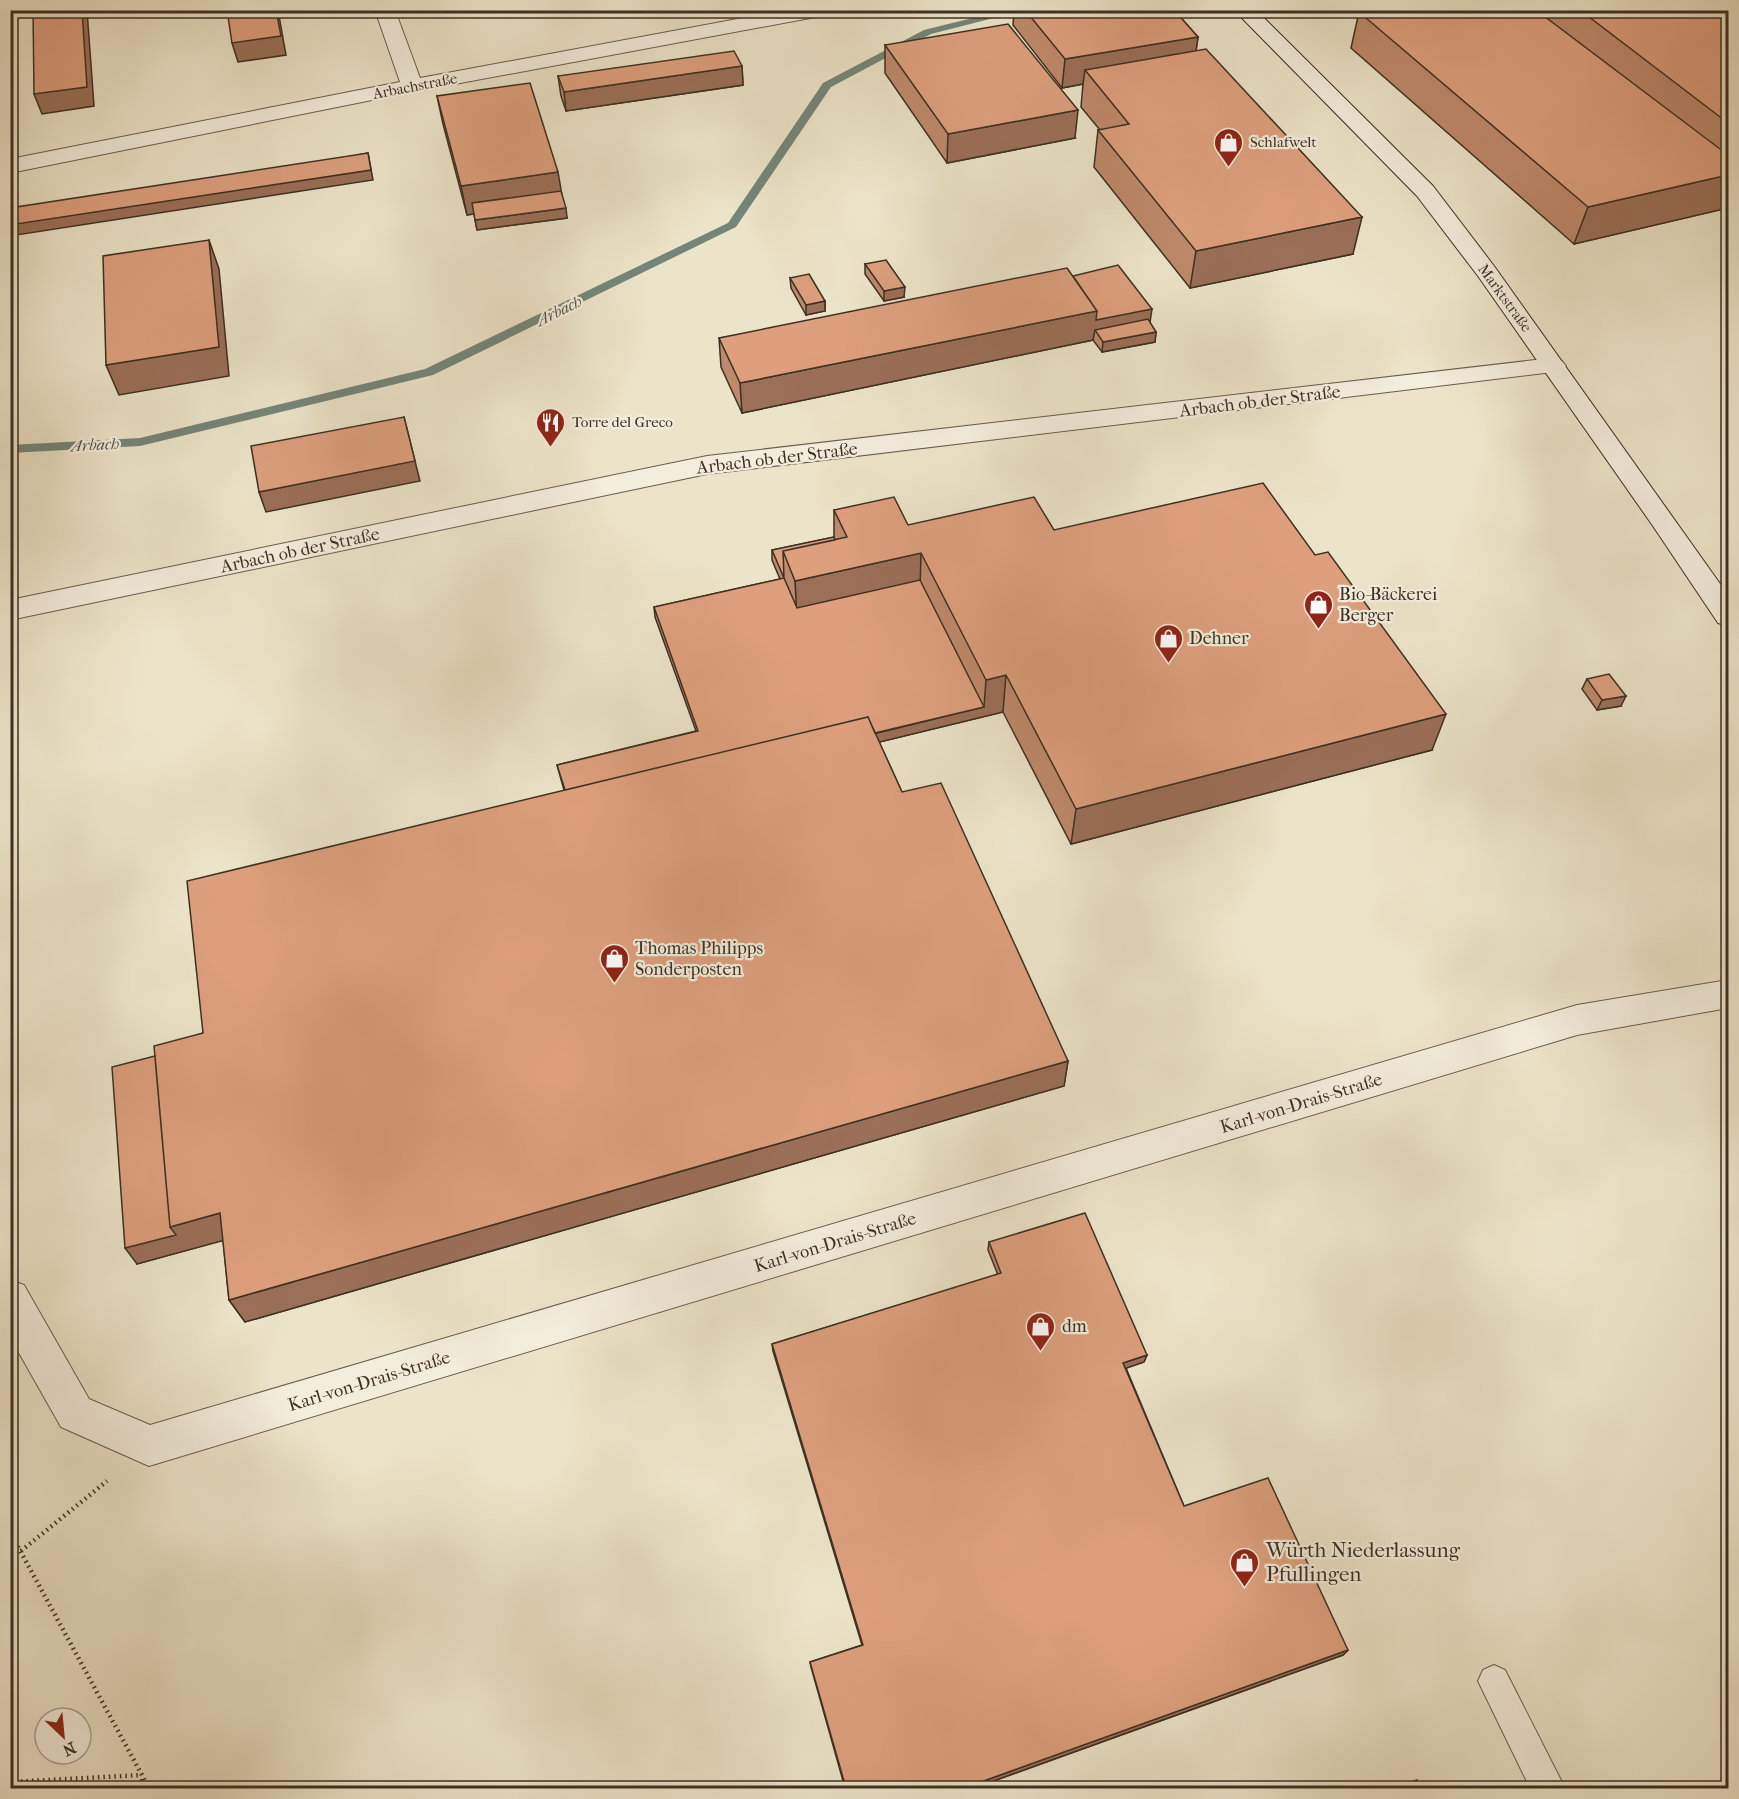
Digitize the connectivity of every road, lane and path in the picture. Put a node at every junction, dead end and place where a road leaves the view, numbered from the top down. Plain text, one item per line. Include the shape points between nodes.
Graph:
1 (385, 10) edge
2 (821, 10) edge
3 (1244, 10) edge
4 (412, 86) junction
5 (10, 166) edge
6 (1553, 366) junction
7 (10, 609) edge
8 (1728, 616) edge
9 (1728, 994) edge
10 (10, 1298) edge
11 (149, 1446) junction
12 (10, 1532) edge
13 (21, 1551) junction
14 (1494, 1682) dead end
15 (142, 1775) junction
16 (10, 1782) edge
17 (143, 1788) edge
18 (149, 1788) edge
19 (1548, 1788) edge

1 - 4 street
2 - 4 street, Arbachstraße
3 - 6 street, Marktstraße via 1425,190
4 - 5 street, Arbachstraße
6 - 7 street, Arbach ob der Straße via 707,465
6 - 8 street, Marktstraße
9 - 11 street, Karl-von-Drais-Straße via 1577,1020
10 - 11 street via 75,1413
11 - 13 path
12 - 13 path
13 - 15 path
14 - 19 lane
15 - 16 path
15 - 17 path
15 - 18 path

